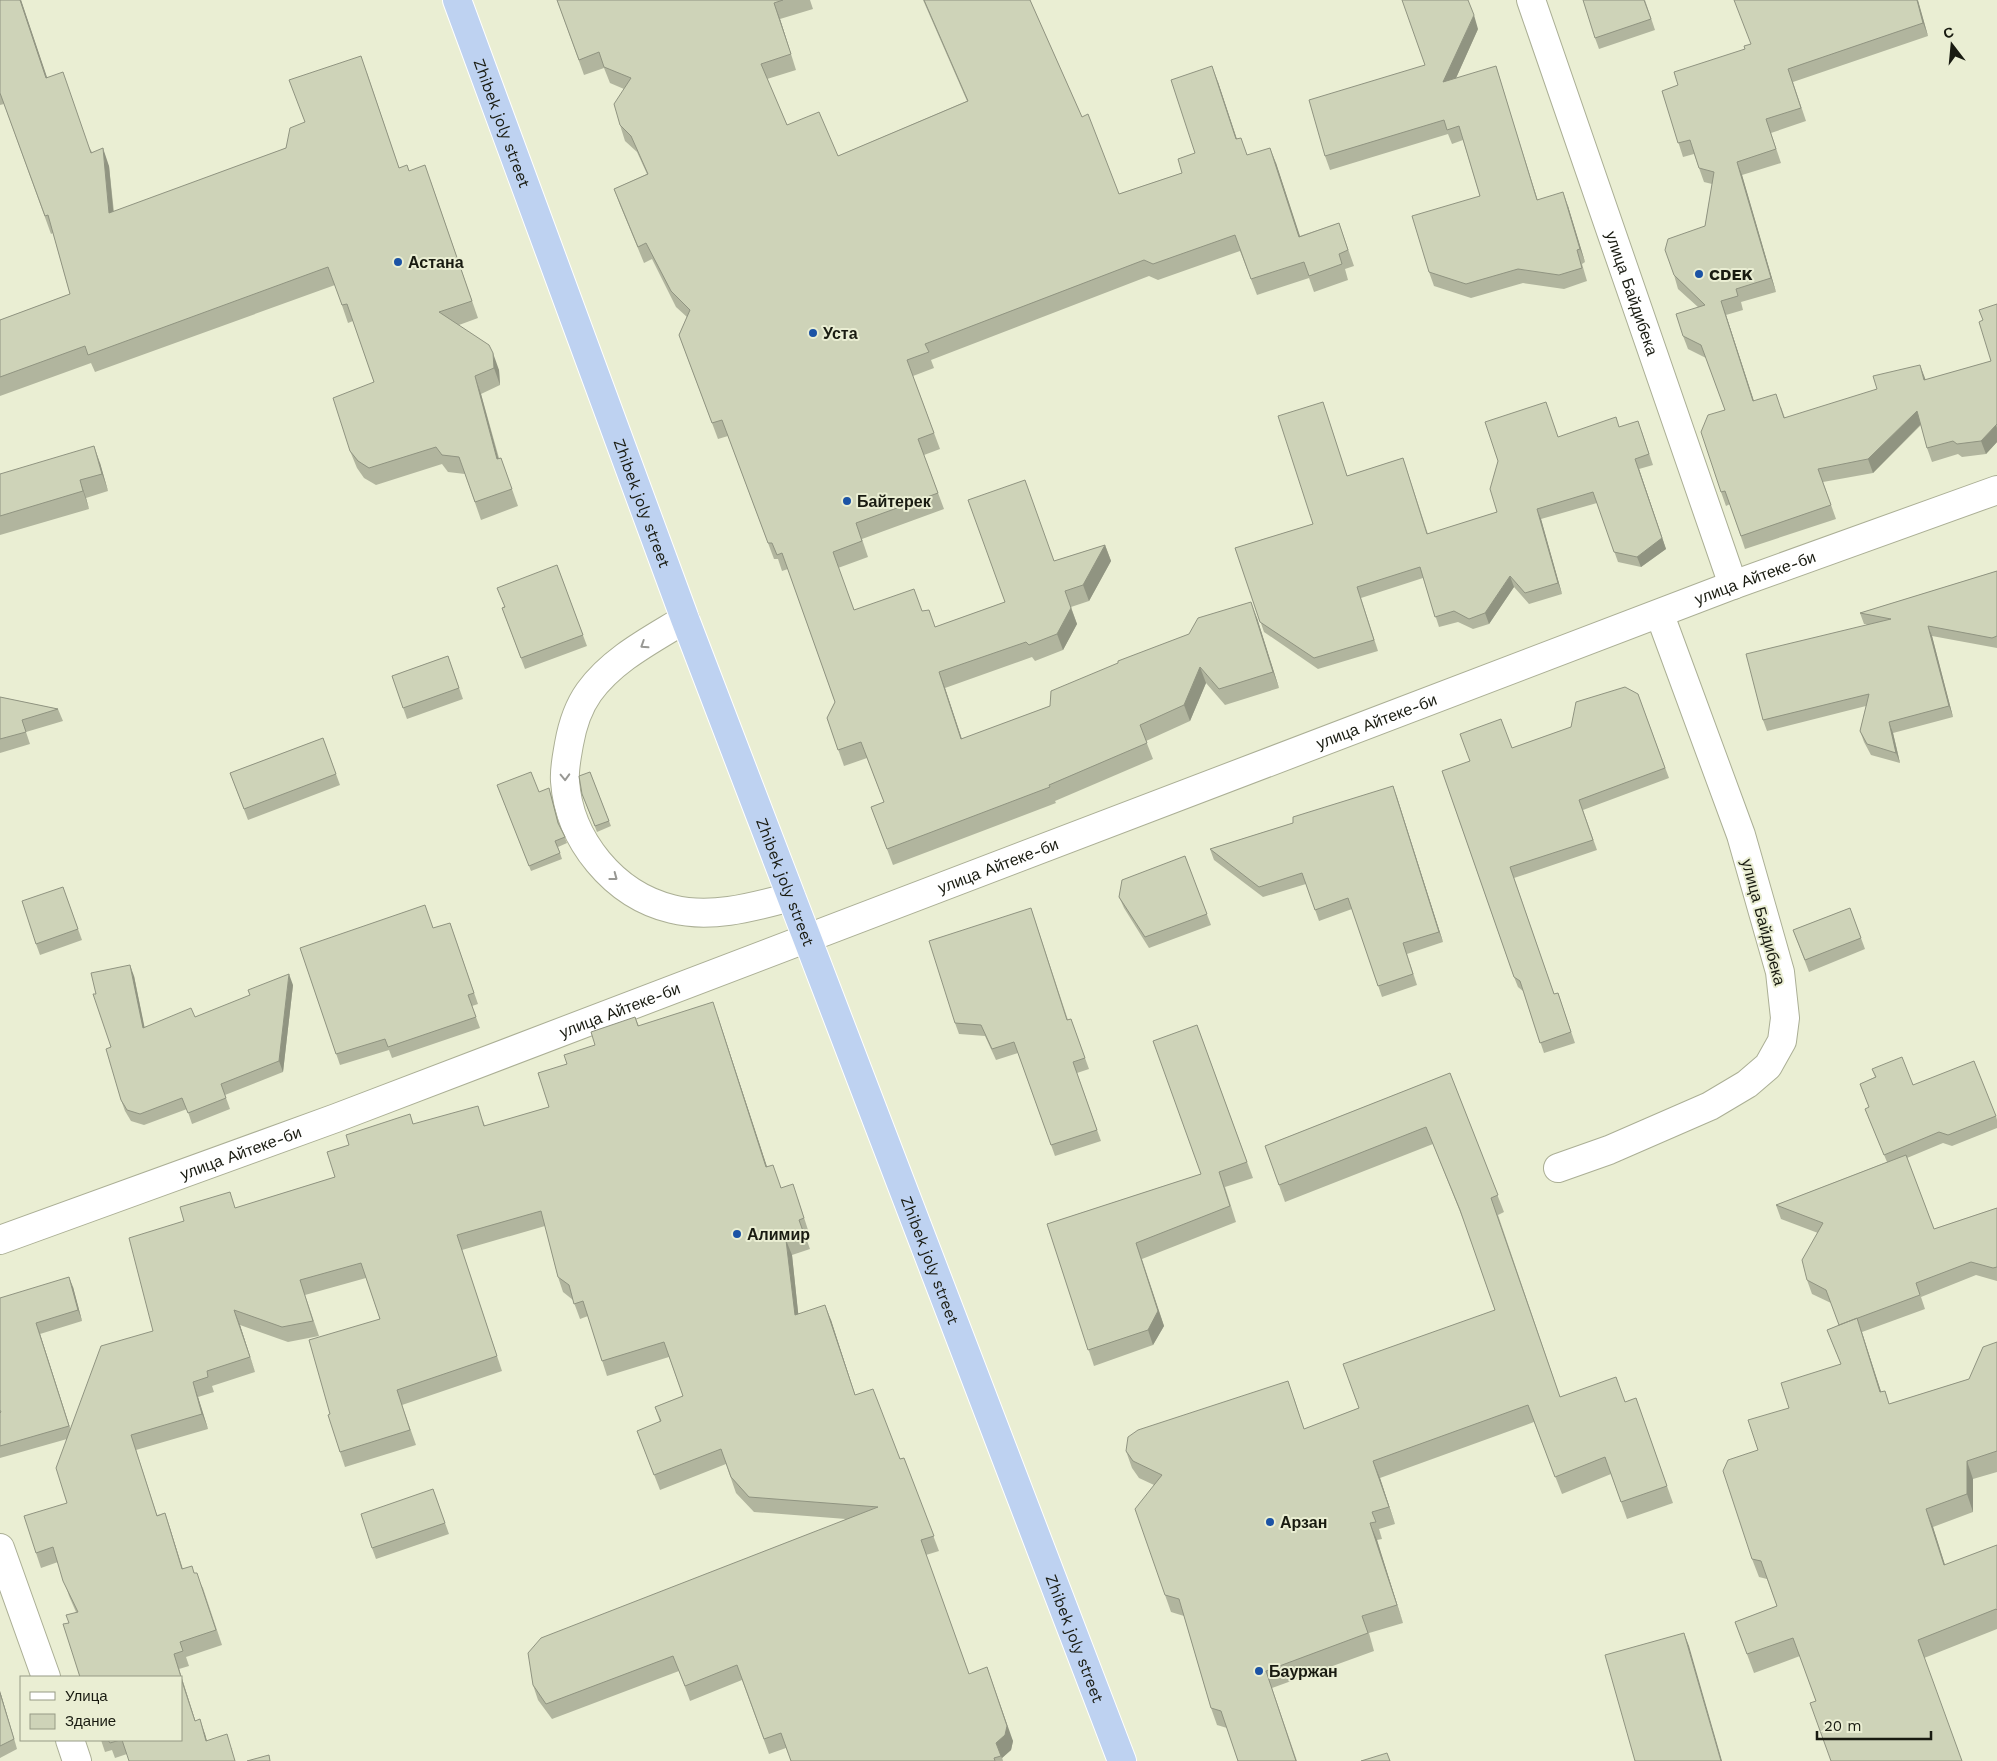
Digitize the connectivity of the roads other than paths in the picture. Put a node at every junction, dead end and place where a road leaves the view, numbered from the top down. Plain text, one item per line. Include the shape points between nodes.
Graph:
1 (457, 0) edge
2 (1531, 0) edge
3 (1997, 490) edge
4 (1733, 585) junction
5 (1660, 614) junction
6 (685, 619) junction
7 (791, 897) junction
8 (806, 939) junction
9 (1558, 1168) dead end
10 (0, 1240) edge
11 (0, 1548) edge
12 (46, 1676) edge
13 (70, 1741) edge
14 (77, 1761) edge
15 (1122, 1761) edge

1 - 6 highway, Zhibek joly street
2 - 4 street, улица Байдибека
3 - 4 street, улица Айтеке-би
4 - 5 street, улица Айтеке-би
5 - 8 street, улица Айтеке-би
5 - 9 street, улица Байдибека via 1741,835 1780,972 1785,1018 1782,1041 1768,1066 1747,1084 1710,1106 1609,1150
6 - 7 highway, Zhibek joly street
6 -> 7 street via 614,664 589,692 572,728 565,766 568,804 577,831 605,871 636,894 672,909 710,913 749,908
7 - 8 highway, Zhibek joly street
8 - 10 street, улица Айтеке-би via 336,1118
8 - 15 highway, Zhibek joly street
11 - 12 street
13 - 14 street

